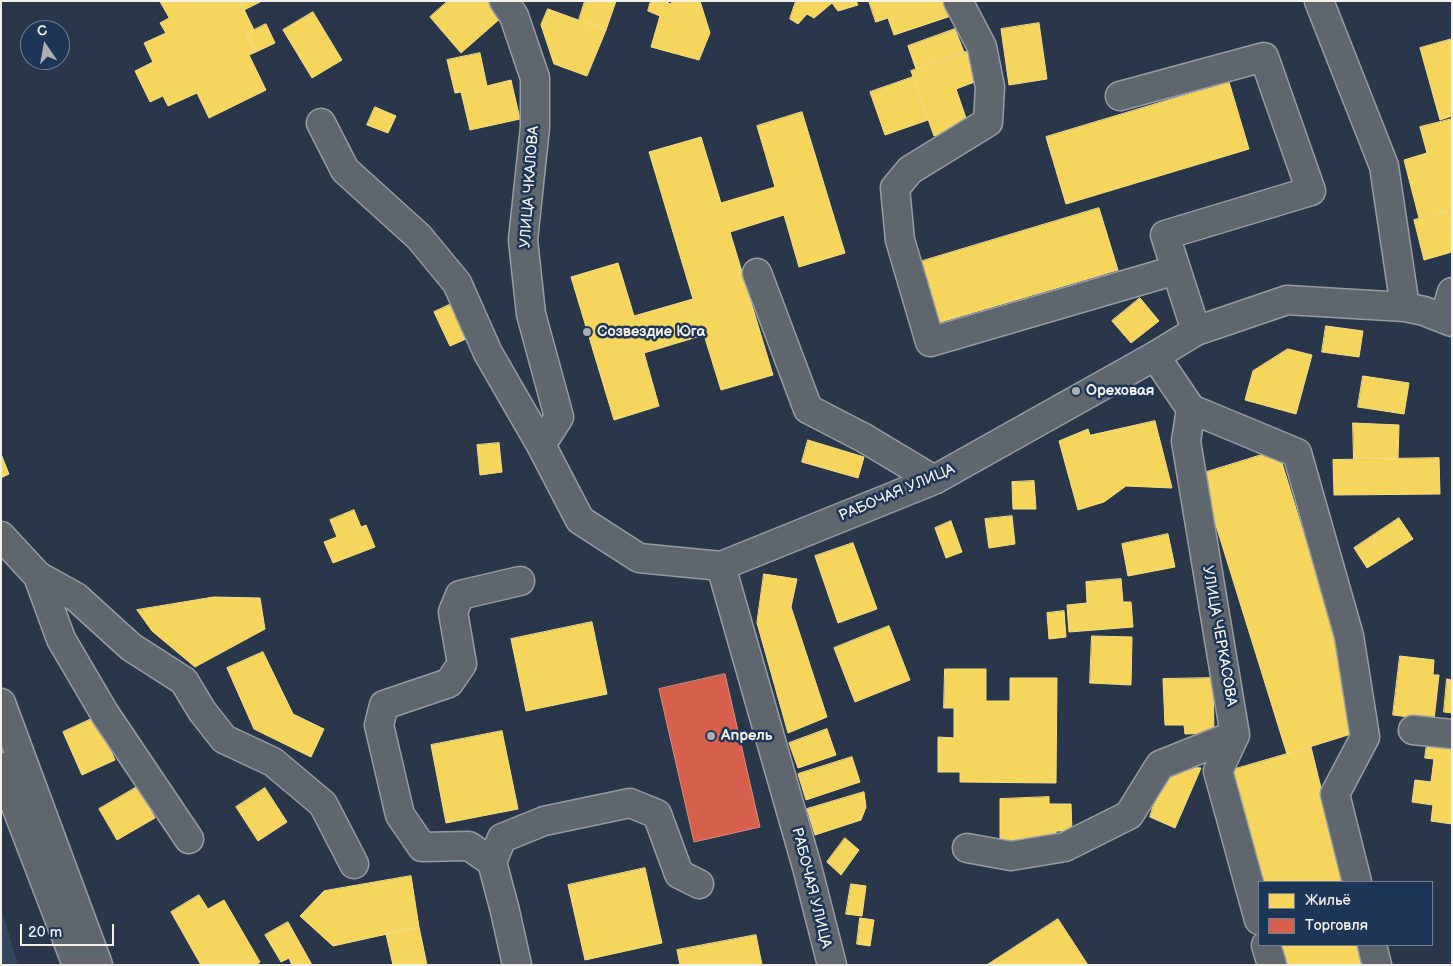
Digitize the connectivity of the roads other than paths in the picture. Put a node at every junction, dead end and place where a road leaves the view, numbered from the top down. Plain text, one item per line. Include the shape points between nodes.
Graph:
1 (958, 1) edge
2 (1319, 1) edge
3 (510, 8) edge
4 (1120, 96) dead end
5 (321, 123) dead end
6 (1176, 270) junction
7 (758, 273) dead end
8 (1452, 292) edge
9 (1405, 307) junction
10 (1448, 320) edge
11 (1196, 331) junction
12 (1155, 356) junction
13 (1191, 409) junction
14 (541, 445) junction
15 (934, 480) junction
16 (1, 536) edge
17 (721, 566) junction
18 (38, 576) junction
19 (520, 580) dead end
20 (1, 703) edge
21 (1413, 730) dead end
22 (1452, 734) edge
23 (1236, 735) junction
24 (1, 767) edge
25 (188, 839) dead end
26 (967, 848) dead end
27 (492, 862) junction
28 (354, 864) dead end
29 (1357, 881) edge
30 (699, 884) dead end
31 (1258, 916) edge
32 (1266, 946) edge
33 (1372, 946) edge
34 (77, 965) edge
35 (98, 965) edge
36 (517, 965) edge
37 (832, 965) edge
38 (1272, 965) edge
39 (1377, 965) edge

1 - 6 main road via 982,47 990,87 988,122 910,170 895,188 900,240 930,342
2 - 9 main road via 1384,166
3 - 14 main road, УЛИЦА ЧКАЛОВА via 535,78 535,127 523,240 531,314 559,417
4 - 6 main road via 1264,57 1310,191 1165,236
5 - 14 main road via 345,170 419,237 457,283 488,353
6 - 11 main road
7 - 15 main road via 808,409
8 - 10 main road
9 - 10 main road, РАБОЧАЯ УЛИЦА
9 - 11 main road, РАБОЧАЯ УЛИЦА via 1287,300
11 - 12 main road, РАБОЧАЯ УЛИЦА
12 - 13 main road
12 - 15 main road, РАБОЧАЯ УЛИЦА
13 - 23 main road, УЛИЦА ЧЕРКАСОВА via 1186,441
13 - 29 main road via 1297,453 1349,636 1365,737 1335,794
14 - 17 main road via 580,520 639,558
15 - 17 main road, РАБОЧАЯ УЛИЦА
16 - 18 main road
17 - 37 main road, РАБОЧАЯ УЛИЦА
18 - 25 main road via 61,640 104,714
18 - 28 main road via 76,597 131,647 184,681 224,739 274,762 322,804
19 - 27 main road via 460,595 453,612 462,664 449,684 384,705 379,724 400,815 422,847 470,846
20 - 35 main road
21 - 22 main road
23 - 26 main road via 1160,765 1129,815 1065,848 1010,856
23 - 31 main road via 1218,771
24 - 34 main road
27 - 30 main road via 502,838 544,821 630,803 657,814 679,874
27 - 36 main road
32 - 38 main road
33 - 39 main road

